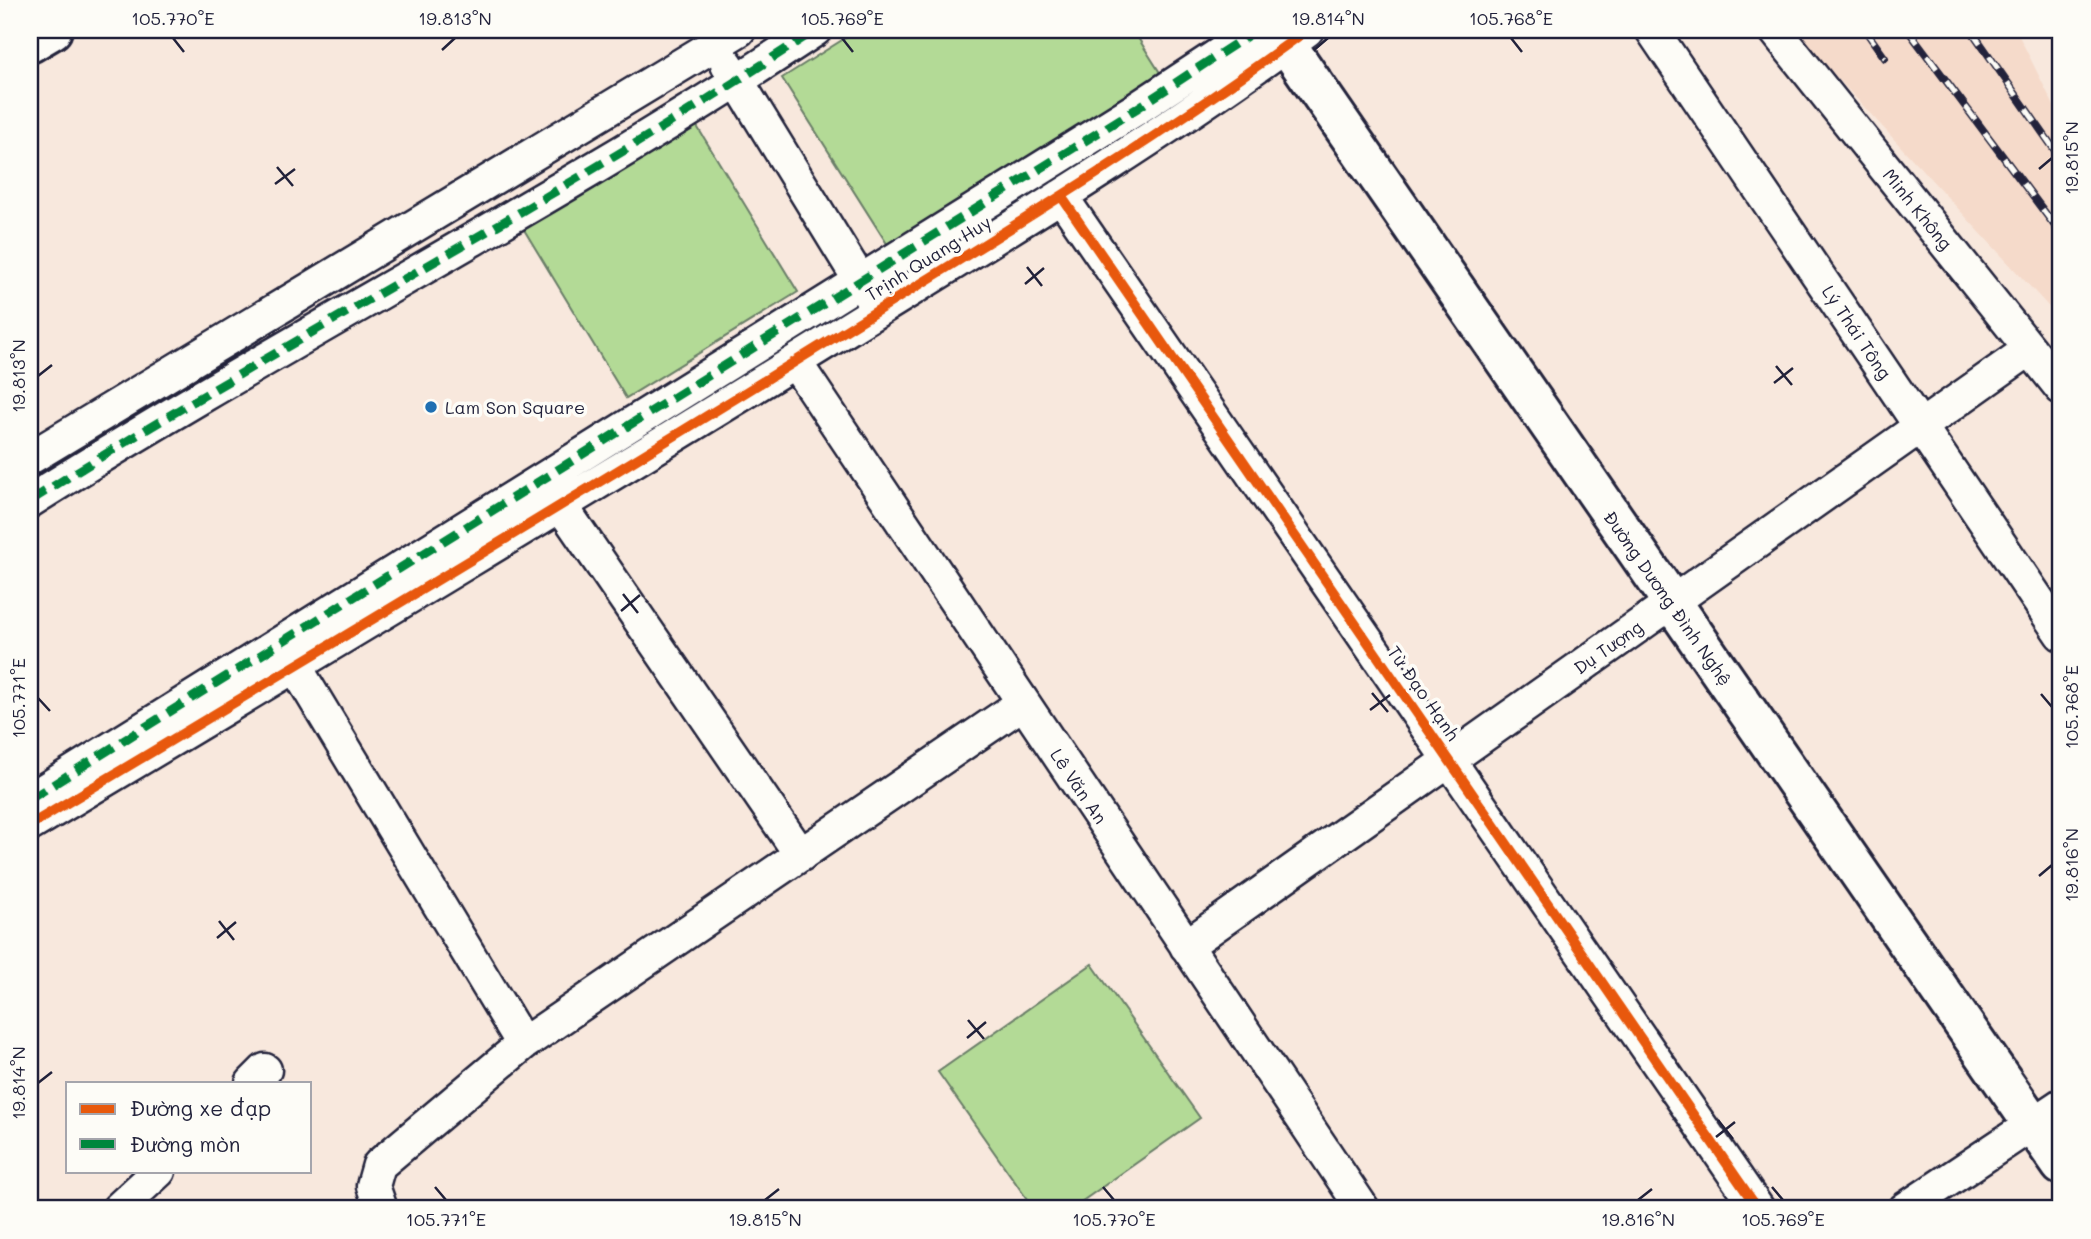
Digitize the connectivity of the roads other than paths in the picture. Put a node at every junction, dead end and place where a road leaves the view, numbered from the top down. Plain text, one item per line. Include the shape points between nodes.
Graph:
1 (52, 30) edge
2 (815, 30) edge
3 (1652, 30) edge
4 (1775, 30) edge
5 (1268, 34) edge
6 (720, 35) edge
7 (30, 43) edge
8 (738, 81) junction
9 (1061, 196) junction
10 (860, 281) junction
11 (878, 310) junction
12 (2030, 349) junction
13 (795, 362) junction
14 (2061, 388) edge
15 (1919, 426) junction
16 (30, 458) edge
17 (30, 501) edge
18 (562, 507) junction
19 (1671, 603) junction
20 (2061, 634) edge
21 (295, 666) junction
22 (1023, 703) junction
23 (1448, 760) junction
24 (30, 799) edge
25 (30, 825) edge
26 (801, 855) junction
27 (1186, 946) junction
28 (523, 1044) junction
29 (2047, 1115) edge
30 (2061, 1165) edge
31 (158, 1172) edge
32 (118, 1209) edge
33 (381, 1209) edge
34 (1363, 1209) edge
35 (1758, 1209) edge
36 (1905, 1209) edge

1 - 7 main road
2 - 8 street
3 - 15 street, Lý Thái Tông
4 - 12 street, Minh Không
5 - 9 street, Trịnh Quang Huy
5 - 10 street via 1136,109
5 - 19 main road, Đường Dương Đình Nghệ
6 - 8 street
6 - 16 street
8 - 10 street
8 - 17 street
9 - 11 street, Trịnh Quang Huy
9 - 23 street, Từ Đạo Hạnh
10 - 11 street
10 - 24 street
11 - 13 street, Trịnh Quang Huy
12 - 14 street, Minh Không
12 - 15 street, Dụ Tượng
13 - 18 street, Trịnh Quang Huy
13 - 22 street, Lê Văn An
15 - 19 street, Dụ Tượng
15 - 20 street, Lý Thái Tông
18 - 21 street, Trịnh Quang Huy
18 - 26 street
19 - 23 street, Dụ Tượng
19 - 29 main road, Đường Dương Đình Nghệ
21 - 25 street, Trịnh Quang Huy
21 - 28 street
22 - 26 street
22 - 27 street, Lê Văn An
23 - 27 street, Dụ Tượng
23 - 35 street, Từ Đạo Hạnh
26 - 28 street
27 - 34 street, Lê Văn An
28 - 33 street via 379,1165 373,1186
29 - 30 main road, Đường Dương Đình Nghệ
29 - 36 street
31 - 32 street

